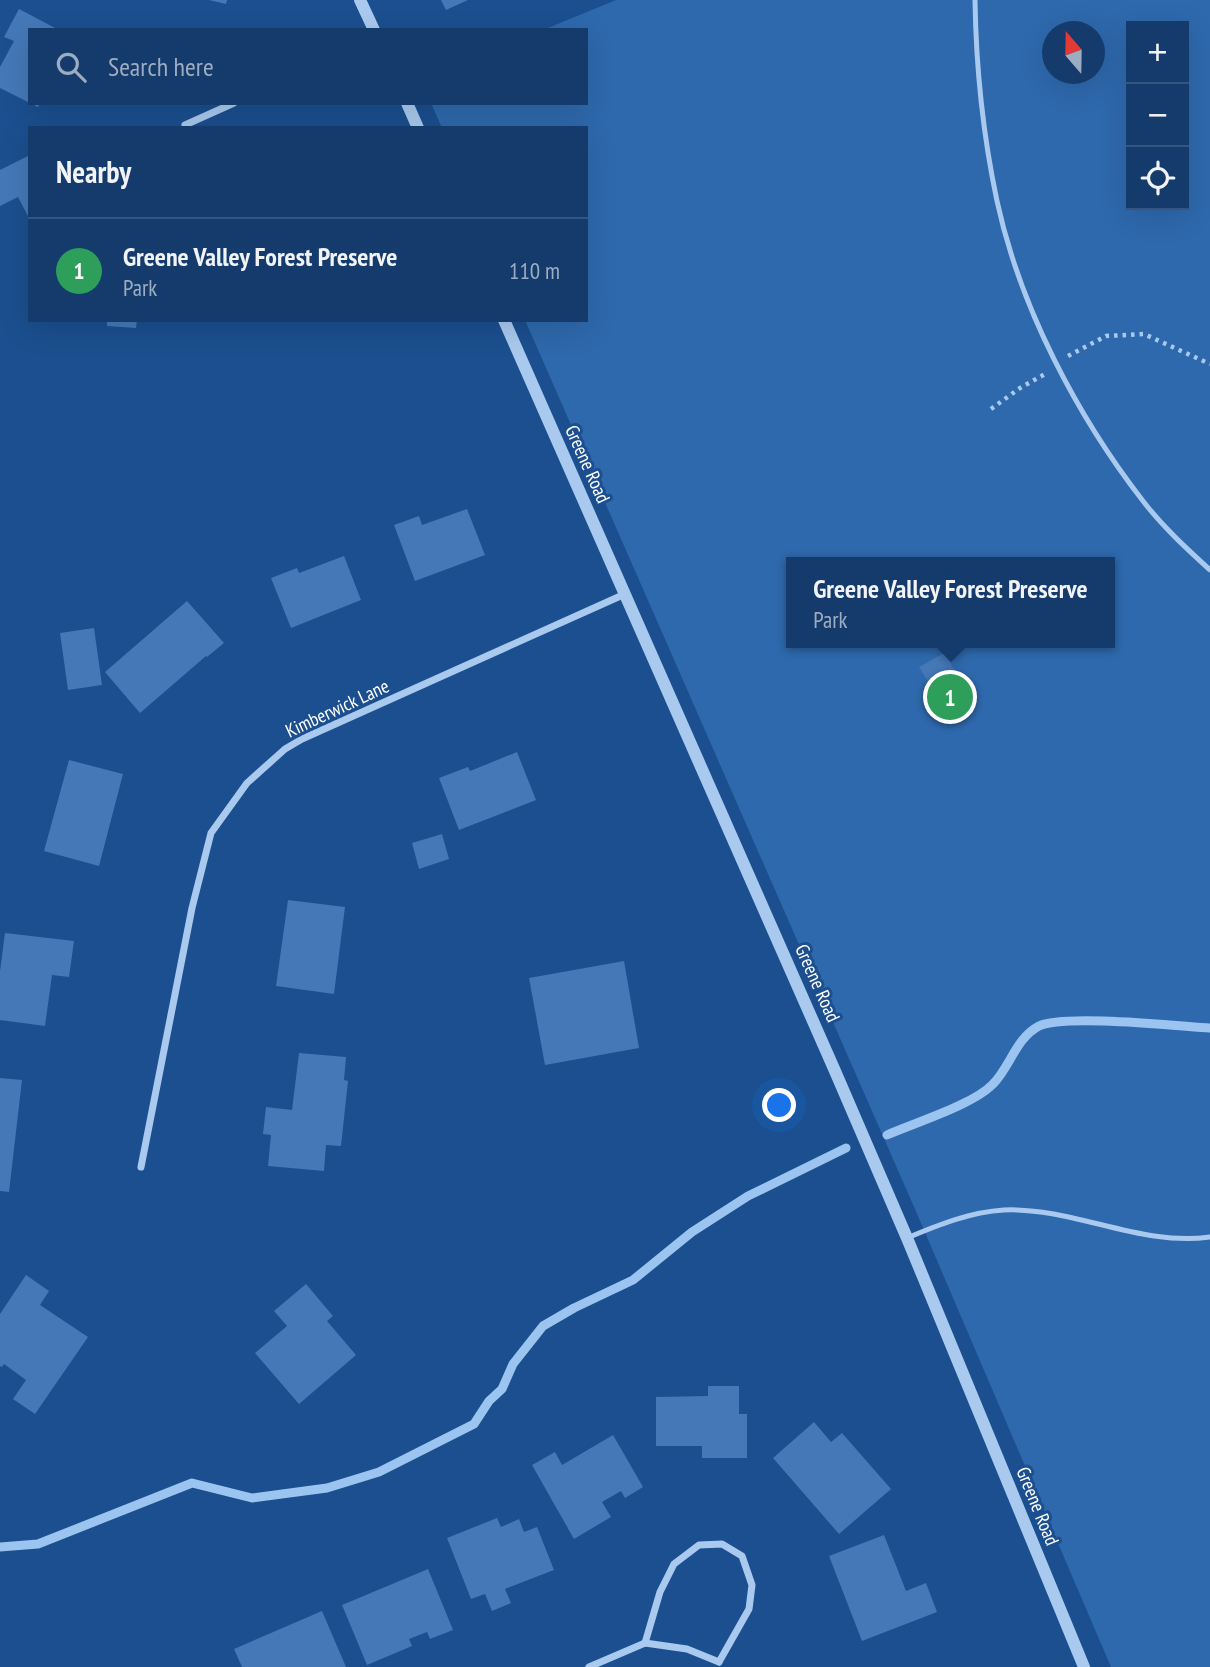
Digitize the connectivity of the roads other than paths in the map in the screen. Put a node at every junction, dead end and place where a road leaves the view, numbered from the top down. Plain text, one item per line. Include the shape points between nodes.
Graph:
1 (360, 0) edge
2 (975, 0) edge
3 (373, 28) edge
4 (230, 105) edge
5 (408, 105) edge
6 (185, 125) dead end
7 (417, 126) edge
8 (504, 322) edge
9 (1210, 570) edge
10 (625, 594) junction
11 (141, 1167) dead end
12 (1210, 1237) edge
13 (907, 1238) junction
14 (645, 1643) junction
15 (720, 1665) edge
16 (589, 1667) edge
17 (1084, 1667) edge

1 - 3 street
2 - 9 lane via 978,78 998,203 1022,282 1088,422 1144,503
4 - 6 street
5 - 7 street
8 - 10 street, Greene Road
10 - 11 street, Kimberwick Lane via 302,739 247,783 211,833
10 - 13 street, Greene Road
12 - 13 lane via 1172,1238 1005,1210 945,1222
13 - 17 street, Greene Road
14 - 15 street via 687,1648
14 - 15 street via 674,1564 699,1545 722,1544 742,1556 752,1585 749,1609
14 - 16 street

